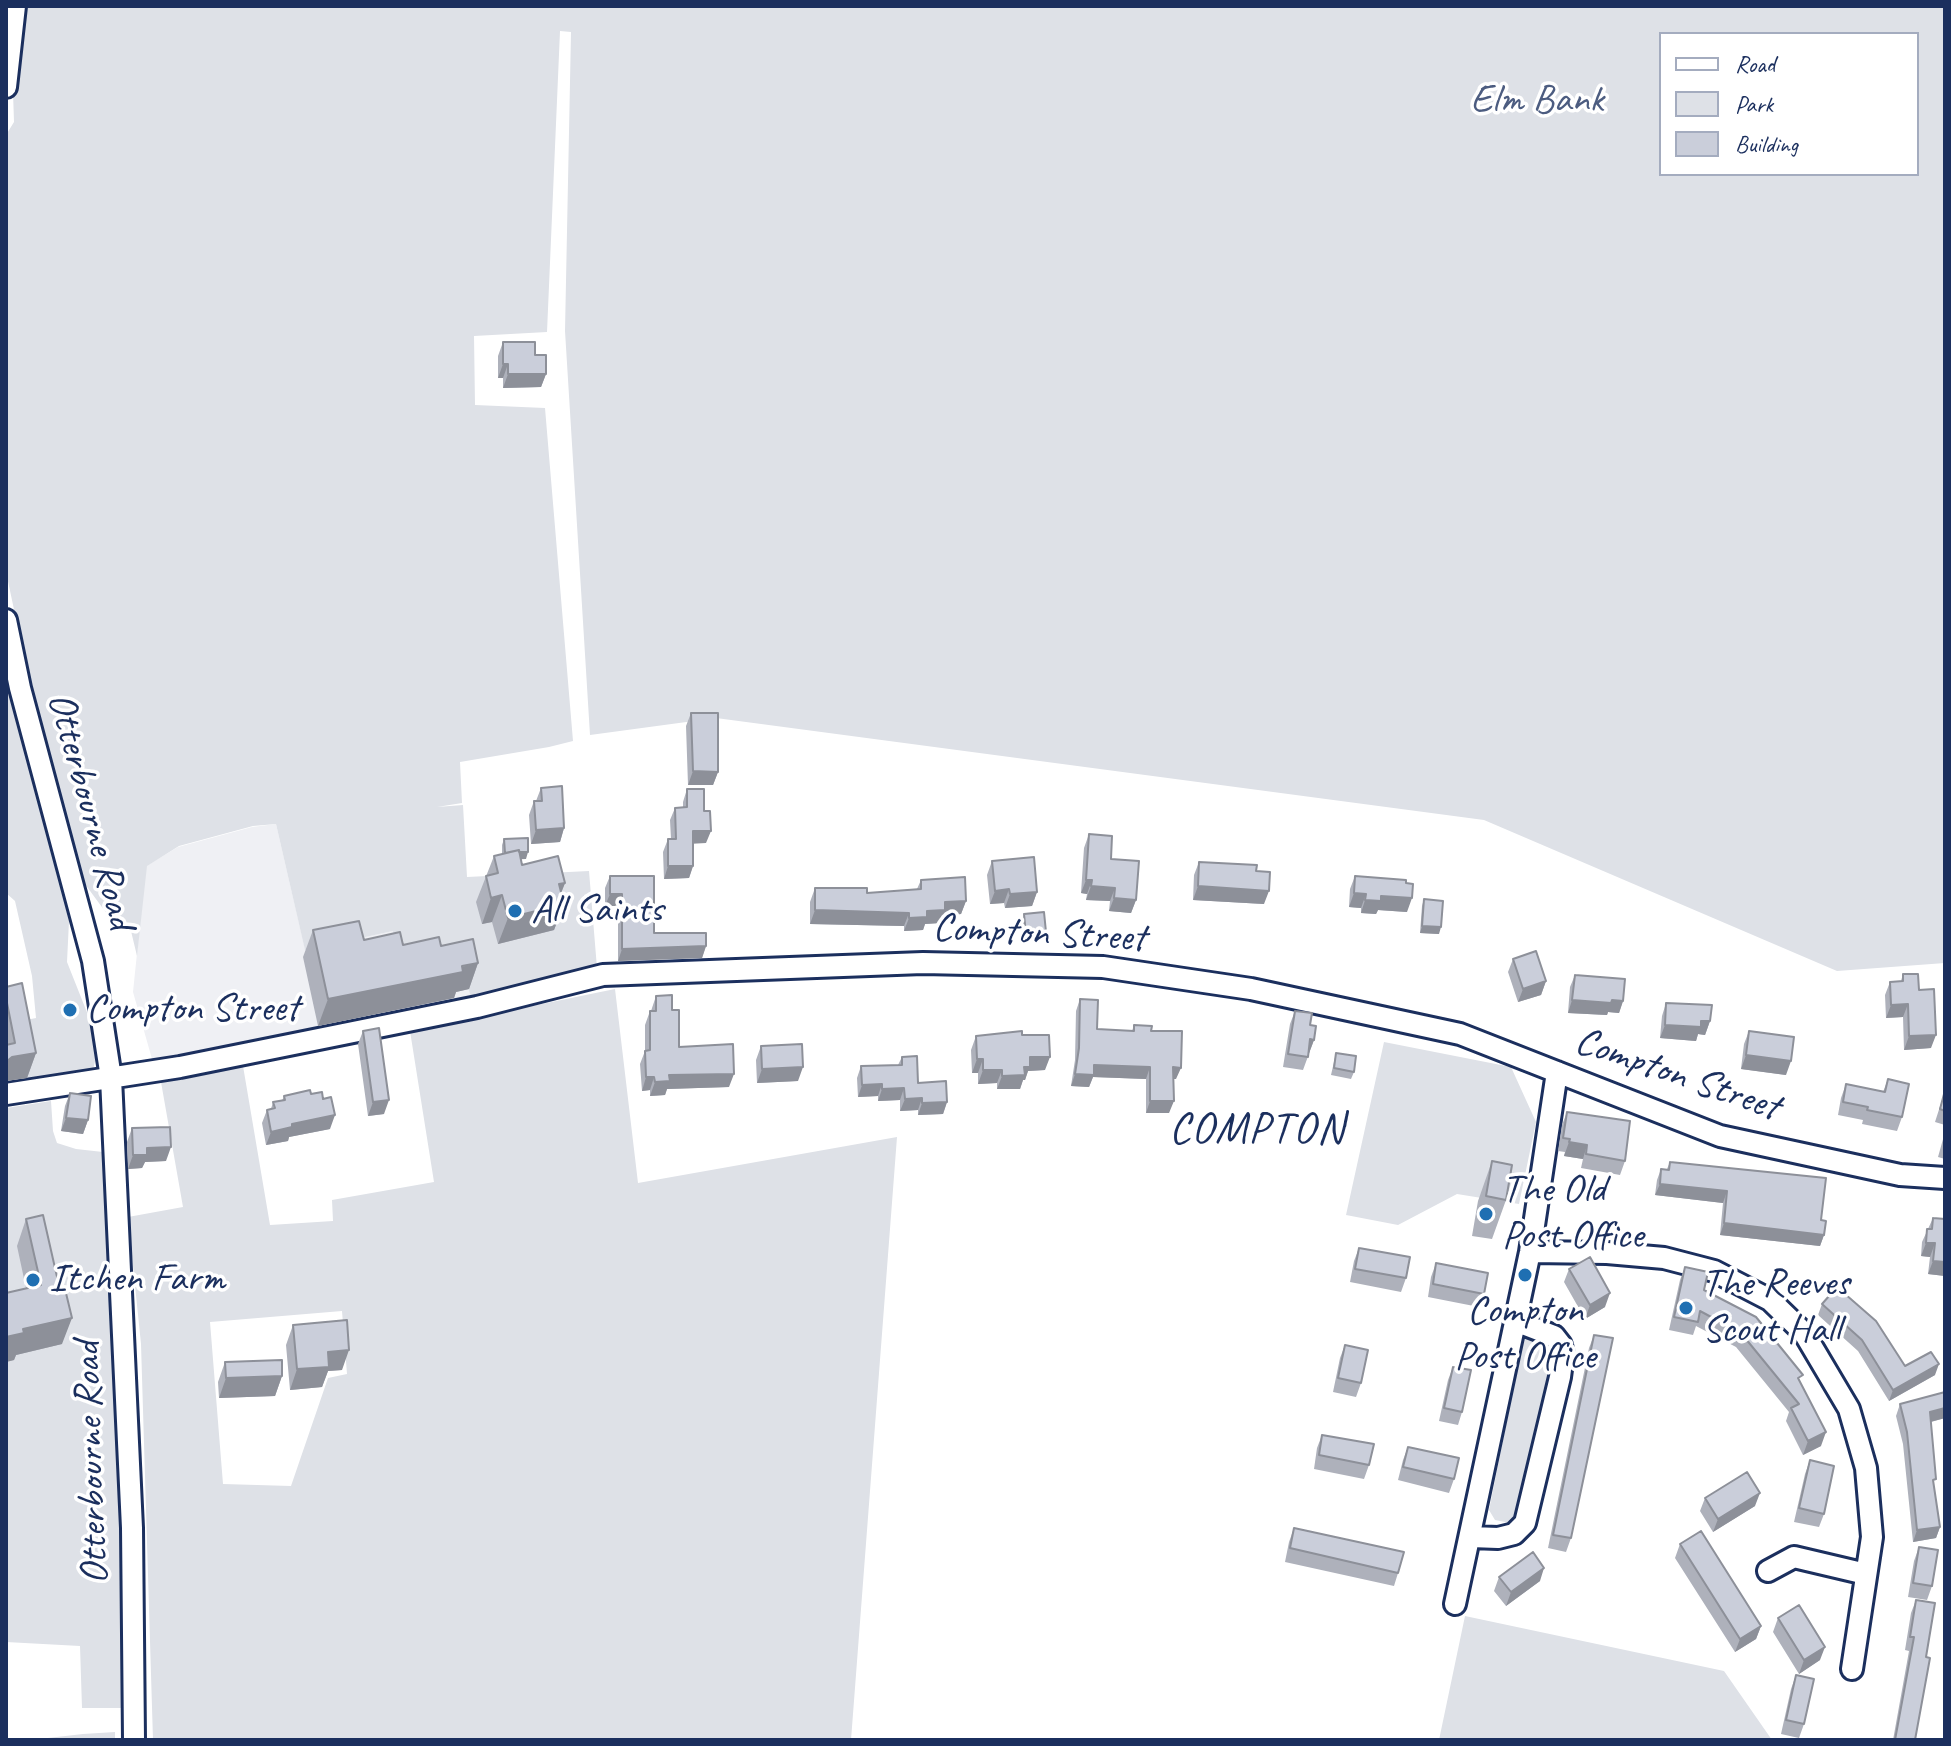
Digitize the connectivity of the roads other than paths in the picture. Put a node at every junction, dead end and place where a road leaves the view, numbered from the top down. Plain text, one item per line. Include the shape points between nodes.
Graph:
1 (15, 6) edge
2 (6, 87) edge
3 (6, 620) edge
4 (1557, 1072) junction
5 (111, 1078) junction
6 (6, 1094) edge
7 (1945, 1178) edge
8 (1530, 1252) junction
9 (1515, 1321) junction
10 (1471, 1537) junction
11 (1768, 1571) dead end
12 (1866, 1574) junction
13 (1455, 1604) dead end
14 (1852, 1669) dead end
15 (134, 1740) edge

1 - 2 street
3 - 5 street, Otterbourne Road via 93,961
4 - 5 street, Compton Street via 1460,1034 1251,989 1103,967 923,963 603,975 477,1007
4 - 7 street, Compton Street via 1720,1136 1900,1175
4 - 8 street
5 - 6 street, Compton Street
5 - 15 street, Otterbourne Road via 132,1528
8 - 9 street
8 - 12 street via 1664,1258 1714,1271 1770,1300 1804,1333 1852,1418 1871,1509
9 - 10 street
9 - 10 street via 1554,1336 1563,1354 1560,1377 1525,1523 1514,1534
10 - 13 street
11 - 12 street via 1794,1557
12 - 14 street

